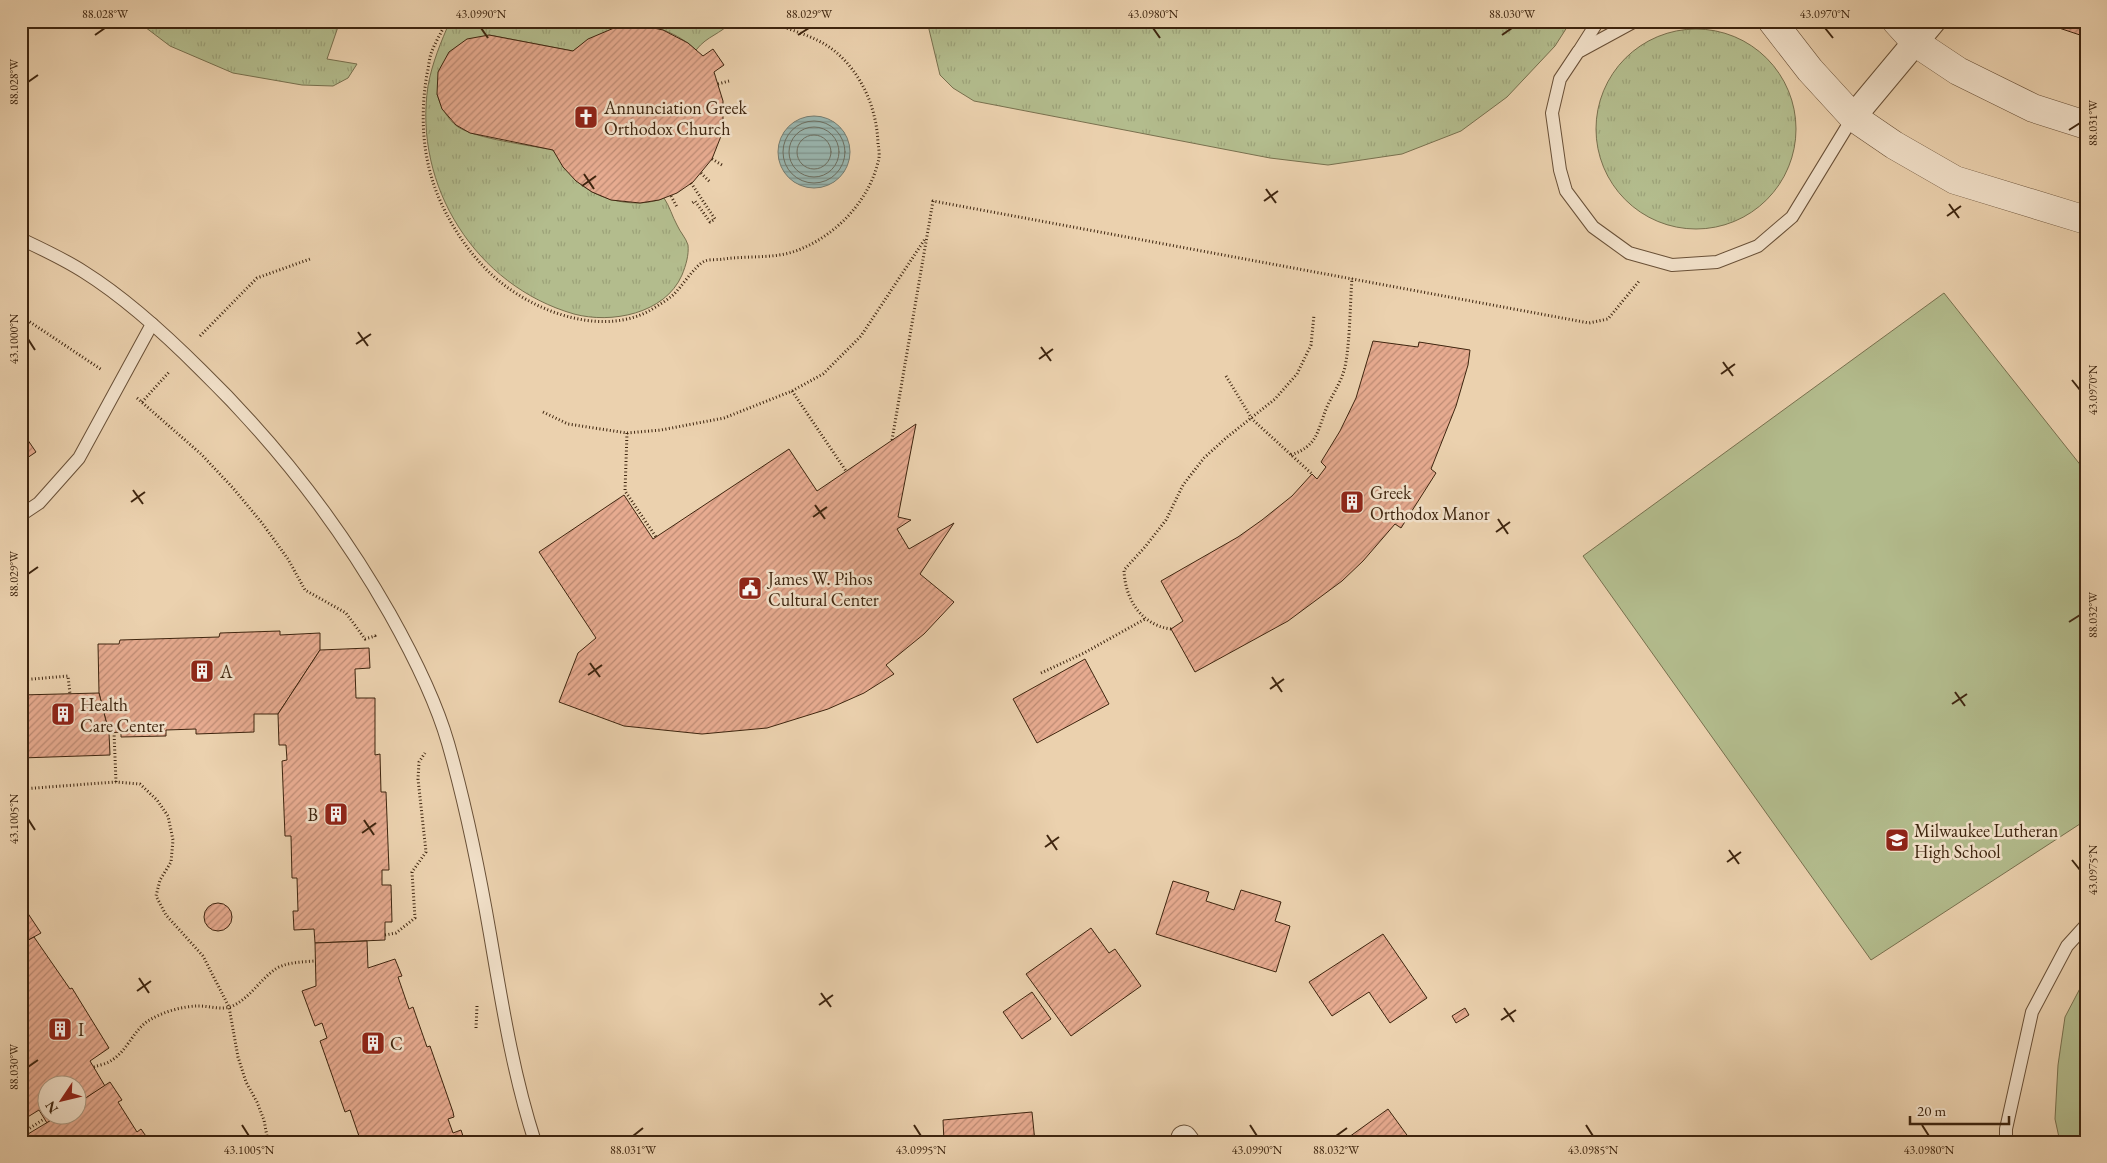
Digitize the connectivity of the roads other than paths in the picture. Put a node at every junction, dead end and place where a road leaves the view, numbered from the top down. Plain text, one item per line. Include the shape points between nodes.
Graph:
1 (1598, 21) edge
2 (1635, 21) edge
3 (1896, 21) edge
4 (1933, 21) edge
5 (1771, 22) edge
6 (1916, 43) junction
7 (1578, 52) junction
8 (1853, 116) junction
9 (2086, 125) edge
10 (2086, 220) edge
11 (21, 239) edge
12 (152, 324) junction
13 (21, 515) edge
14 (2086, 925) edge
15 (535, 1142) edge
16 (2006, 1142) edge

1 - 7 lane
2 - 7 lane
3 - 6 street
4 - 6 street
5 - 8 street
6 - 8 street
6 - 9 street via 1958,71 2033,108
7 - 8 lane via 1560,79 1552,113 1566,191 1593,227 1630,253 1672,265 1717,262 1758,246 1792,217
8 - 10 street via 1894,145 1955,180
11 - 12 lane via 83,271
12 - 13 lane via 78,458 39,503
12 - 15 lane via 232,400 282,456 327,514 365,569 431,694 448,741 471,835 518,1088
14 - 16 lane via 2067,946 2032,1012

